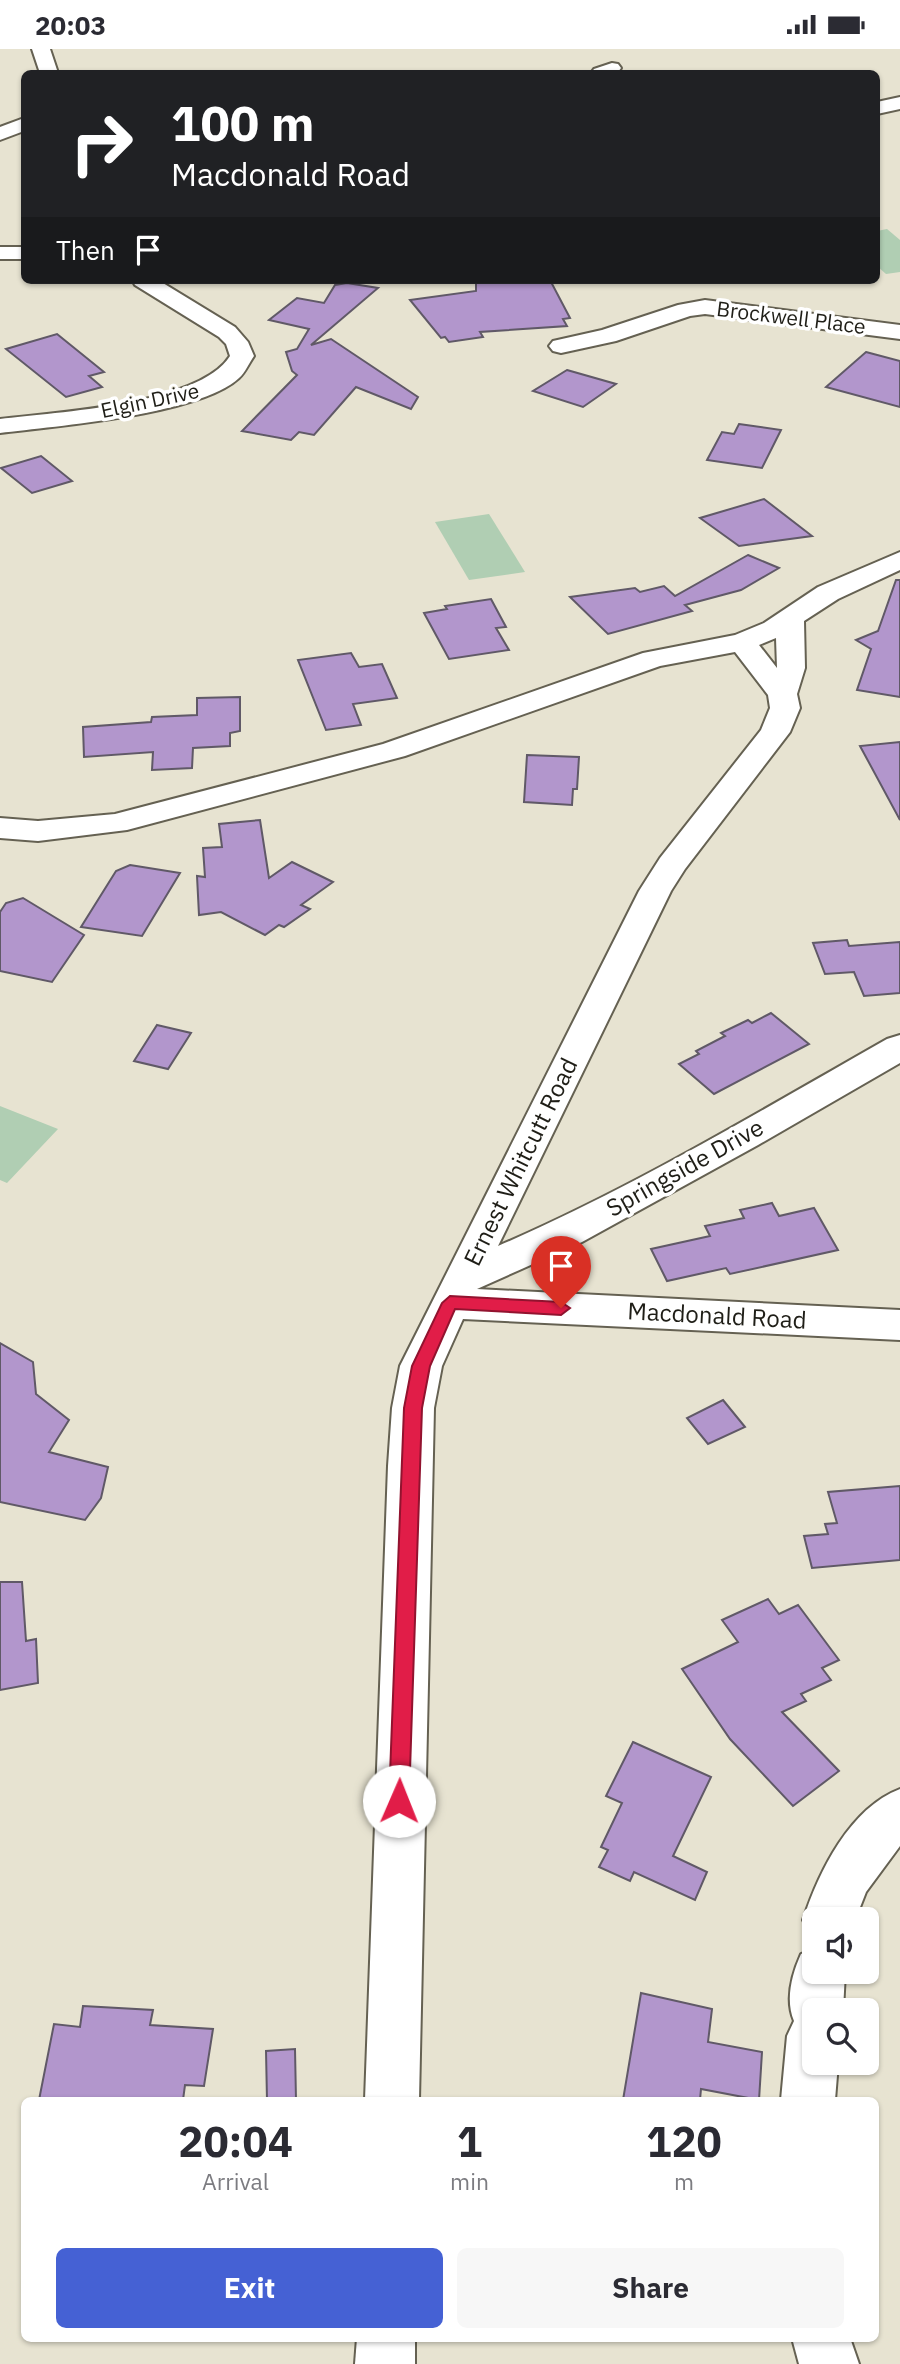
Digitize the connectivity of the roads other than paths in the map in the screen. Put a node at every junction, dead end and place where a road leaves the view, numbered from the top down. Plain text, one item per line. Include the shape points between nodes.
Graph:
1 (41, 49) edge
2 (48, 70) edge
3 (900, 103) edge
4 (880, 107) edge
5 (21, 125) edge
6 (0, 134) edge
7 (0, 253) edge
8 (21, 253) edge
9 (150, 284) edge
10 (900, 332) edge
11 (561, 346) dead end
12 (0, 426) edge
13 (900, 560) edge
14 (790, 619) junction
15 (742, 642) junction
16 (674, 653) junction
17 (779, 689) junction
18 (0, 828) edge
19 (900, 1047) edge
20 (457, 1290) junction
21 (900, 1325) edge
22 (900, 1812) edge
23 (832, 1907) edge
24 (810, 2075) edge
25 (392, 2097) edge
26 (808, 2097) edge
27 (386, 2342) edge
28 (822, 2342) edge
29 (385, 2364) edge
30 (829, 2364) edge

1 - 2 street
3 - 4 street
5 - 6 street
7 - 8 street
9 - 12 street, Elgin Drive via 228,332 242,355 236,369 216,385 181,398
10 - 11 street, Brockwell Place via 705,307
13 - 14 street via 828,593
14 - 15 street
14 - 17 street, Ernest Whitcutt Road via 791,668
15 - 16 street
15 - 17 street
16 - 17 street via 739,666
16 - 18 street via 314,773 116,823 38,831
17 - 20 street, Ernest Whitcutt Road via 785,708 775,732 655,891
19 - 20 street, Springside Drive
20 - 21 street, Macdonald Road
20 - 25 street, Ernest Whitcutt Road via 421,1366 413,1408
22 - 23 street via 859,1857
24 - 26 street
27 - 29 street
28 - 30 street

